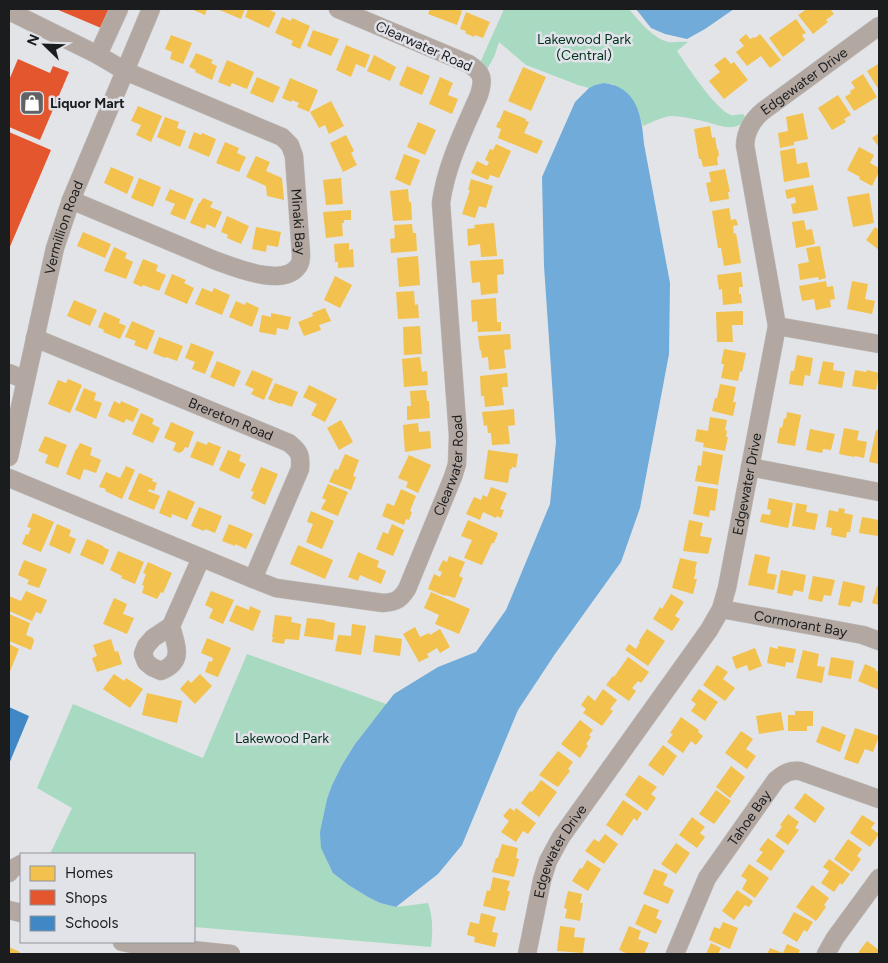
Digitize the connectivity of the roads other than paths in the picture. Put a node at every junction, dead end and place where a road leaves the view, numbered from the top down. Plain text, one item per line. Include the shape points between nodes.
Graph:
1 (119, 9) edge
2 (152, 9) edge
3 (338, 9) edge
4 (9, 11) edge
5 (879, 26) edge
6 (98, 55) junction
7 (125, 71) junction
8 (71, 200) junction
9 (777, 326) junction
10 (35, 338) junction
11 (879, 344) edge
12 (9, 374) edge
13 (25, 380) junction
14 (9, 457) edge
15 (750, 467) junction
16 (9, 478) edge
17 (879, 492) edge
18 (201, 558) junction
19 (253, 580) junction
20 (721, 609) junction
21 (171, 626) dead end
22 (879, 641) edge
23 (879, 799) edge
24 (20, 865) edge
25 (9, 873) edge
26 (879, 878) edge
27 (127, 947) edge
28 (231, 954) edge
29 (527, 954) edge
30 (675, 954) edge
31 (826, 954) edge

1 - 6 street
2 - 7 street, Vermillion Road
3 - 19 street, Clearwater Road via 469,64 482,77 479,95 448,170 441,203 458,436 457,464 445,500 407,589 400,598 384,604 276,588
4 - 6 street
5 - 9 street, Edgewater Drive via 763,111 749,127 746,145
6 - 7 street
7 - 8 street, Vermillion Road
7 - 8 street, Minaki Bay via 282,137 290,145 294,156 300,264 293,272 282,276 236,268
8 - 10 street, Vermillion Road via 55,248
9 - 11 street
9 - 15 street, Edgewater Drive
10 - 13 street, Vermillion Road
10 - 19 street, Brereton Road via 289,443 298,450 300,469
12 - 13 street
13 - 14 street, Vermillion Road
15 - 17 street
15 - 20 street, Edgewater Drive
16 - 18 street, Clearwater Road
18 - 19 street, Clearwater Road
18 - 21 street
20 - 22 street, Cormorant Bay
20 - 29 street, Edgewater Drive via 561,837 542,880
23 - 30 street, Tahoe Bay via 800,771 792,770 776,780 707,878
24 - 25 street
26 - 31 street
27 - 28 street

